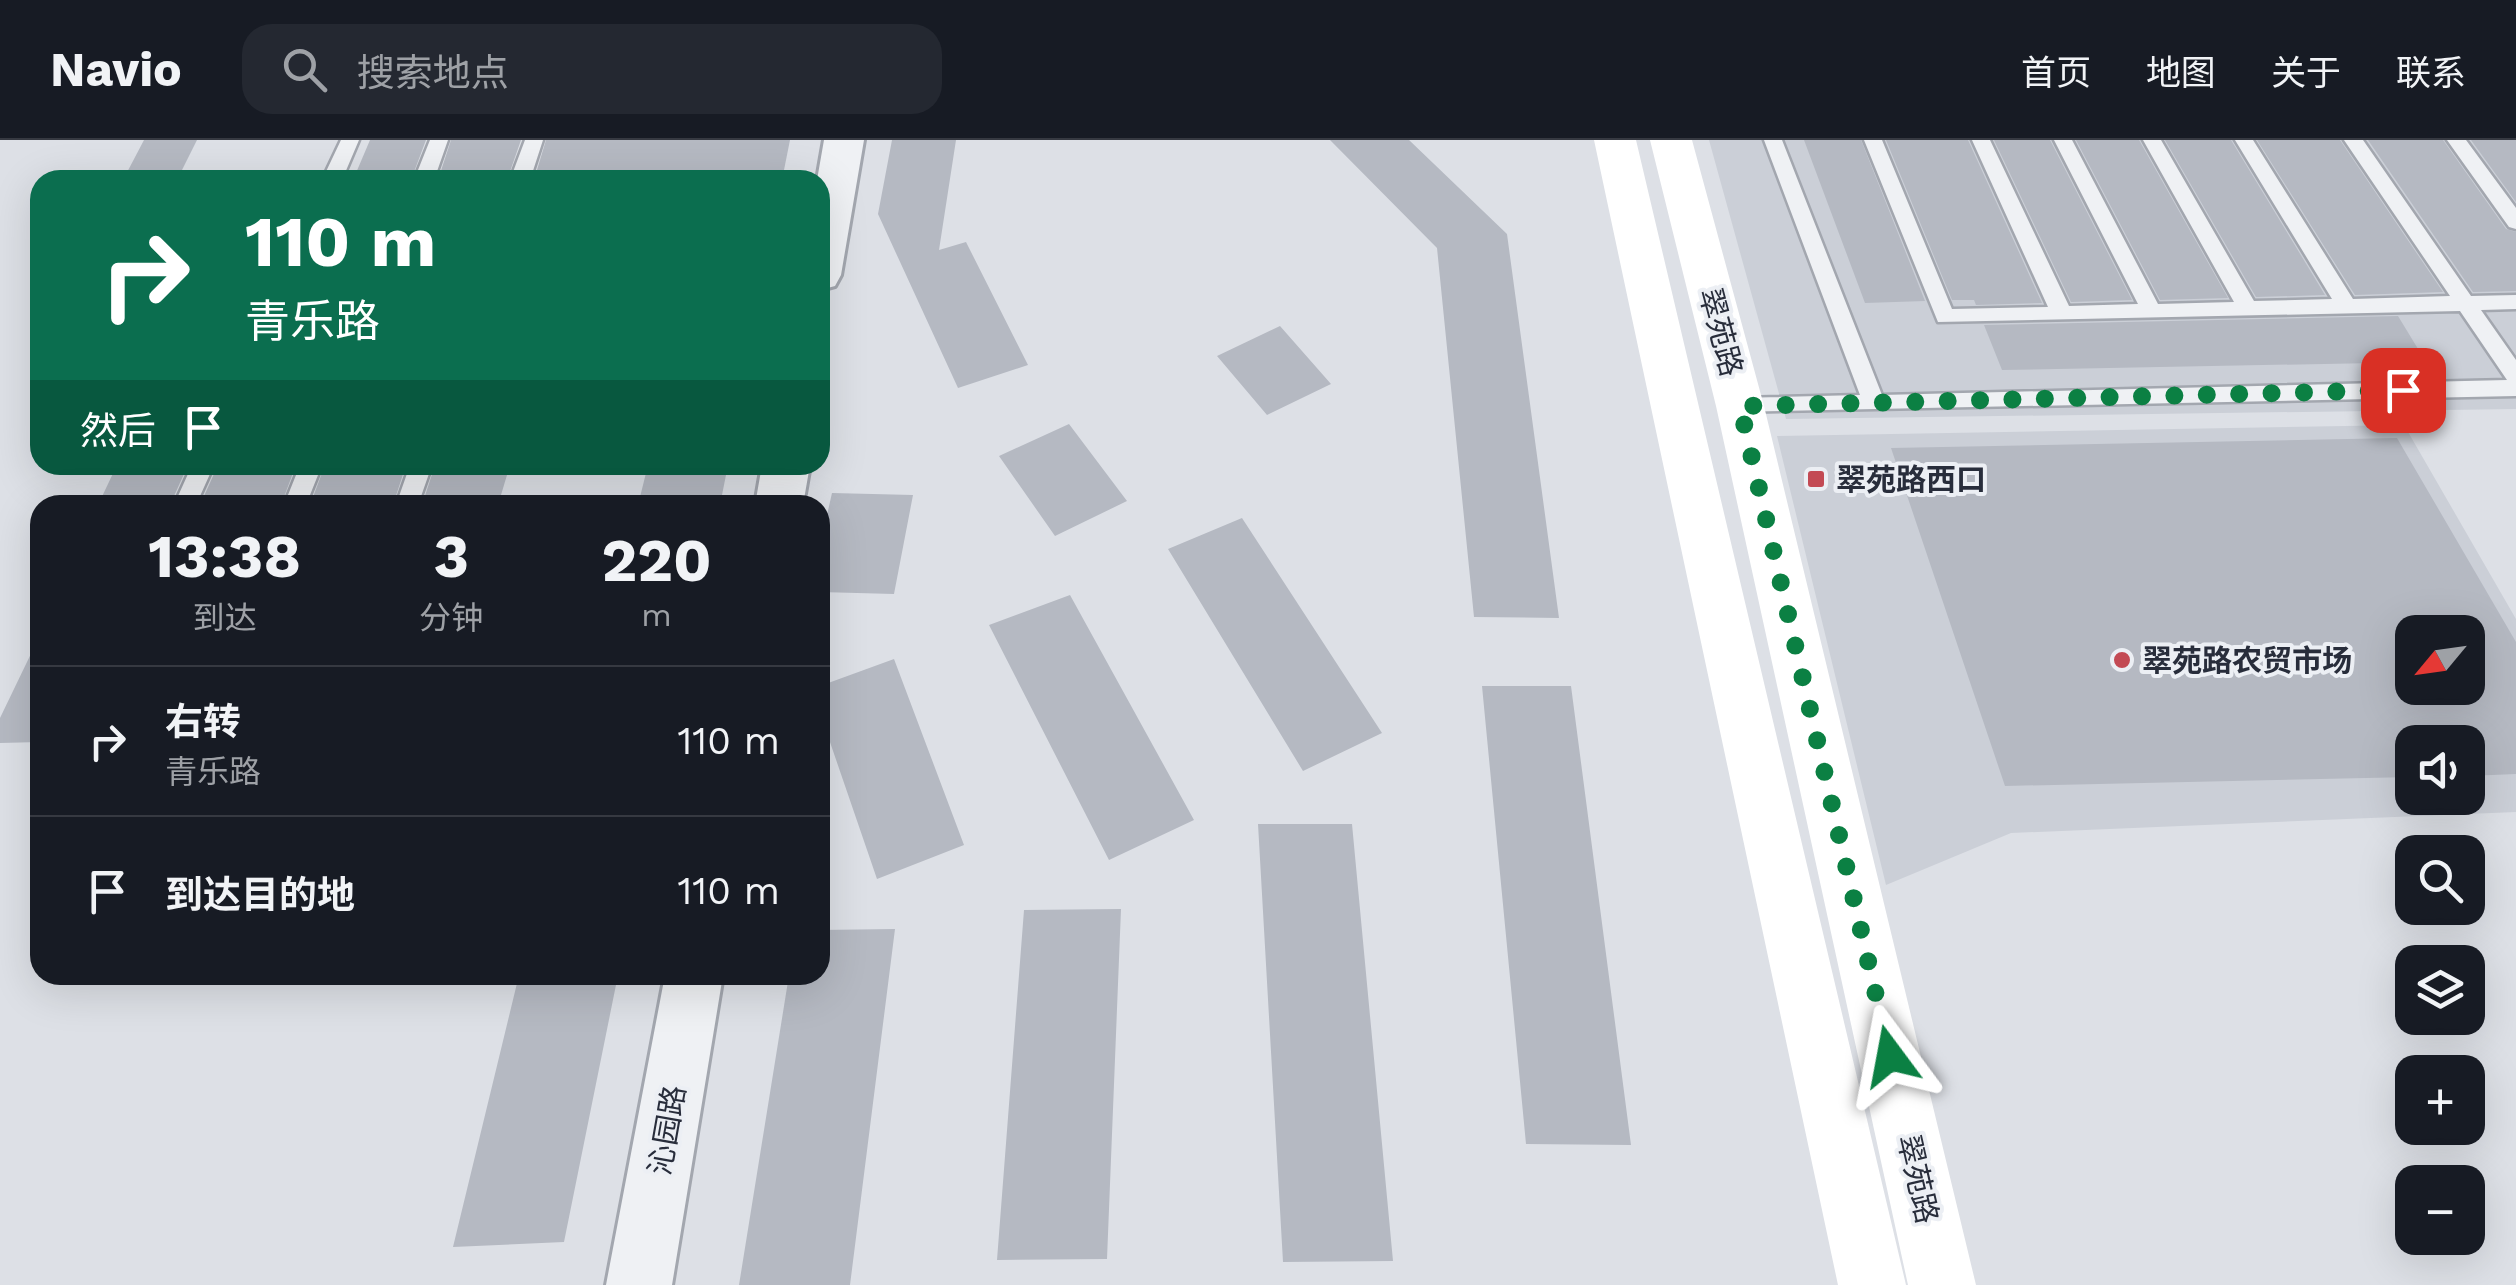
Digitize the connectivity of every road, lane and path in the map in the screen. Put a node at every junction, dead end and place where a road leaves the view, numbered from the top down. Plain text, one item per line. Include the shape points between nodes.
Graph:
1 (350, 140) edge
2 (439, 140) edge
3 (534, 140) edge
4 (844, 140) edge
5 (1615, 140) edge
6 (1671, 140) edge
7 (1774, 140) edge
8 (1874, 140) edge
9 (1981, 140) edge
10 (2063, 140) edge
11 (2152, 140) edge
12 (2244, 140) edge
13 (2353, 140) edge
14 (2456, 140) edge
15 (336, 170) edge
16 (428, 170) edge
17 (524, 170) edge
18 (830, 184) edge
19 (2516, 222) edge
20 (2516, 302) edge
21 (2465, 304) junction
22 (2347, 306) junction
23 (2248, 309) junction
24 (2152, 312) junction
25 (2062, 314) junction
26 (2516, 377) edge
27 (2516, 388) edge
28 (1874, 403) junction
29 (1740, 406) junction
30 (692, 985) edge
31 (639, 1285) edge
32 (1872, 1285) edge
33 (1942, 1285) edge

1 - 15 lane
2 - 16 lane
3 - 17 lane
4 - 18 street
5 - 32 main road, 翠苑路
6 - 29 main road, 翠苑路
7 - 28 lane
8 - 25 lane via 1945,318
9 - 25 lane
10 - 24 lane
11 - 23 lane
12 - 22 lane
13 - 21 lane
14 - 19 lane
20 - 21 lane
21 - 22 lane
21 - 26 lane
22 - 23 lane
23 - 24 lane
24 - 25 lane
27 - 28 lane
28 - 29 lane
29 - 33 main road, 翠苑路
30 - 31 street, 沁园路

